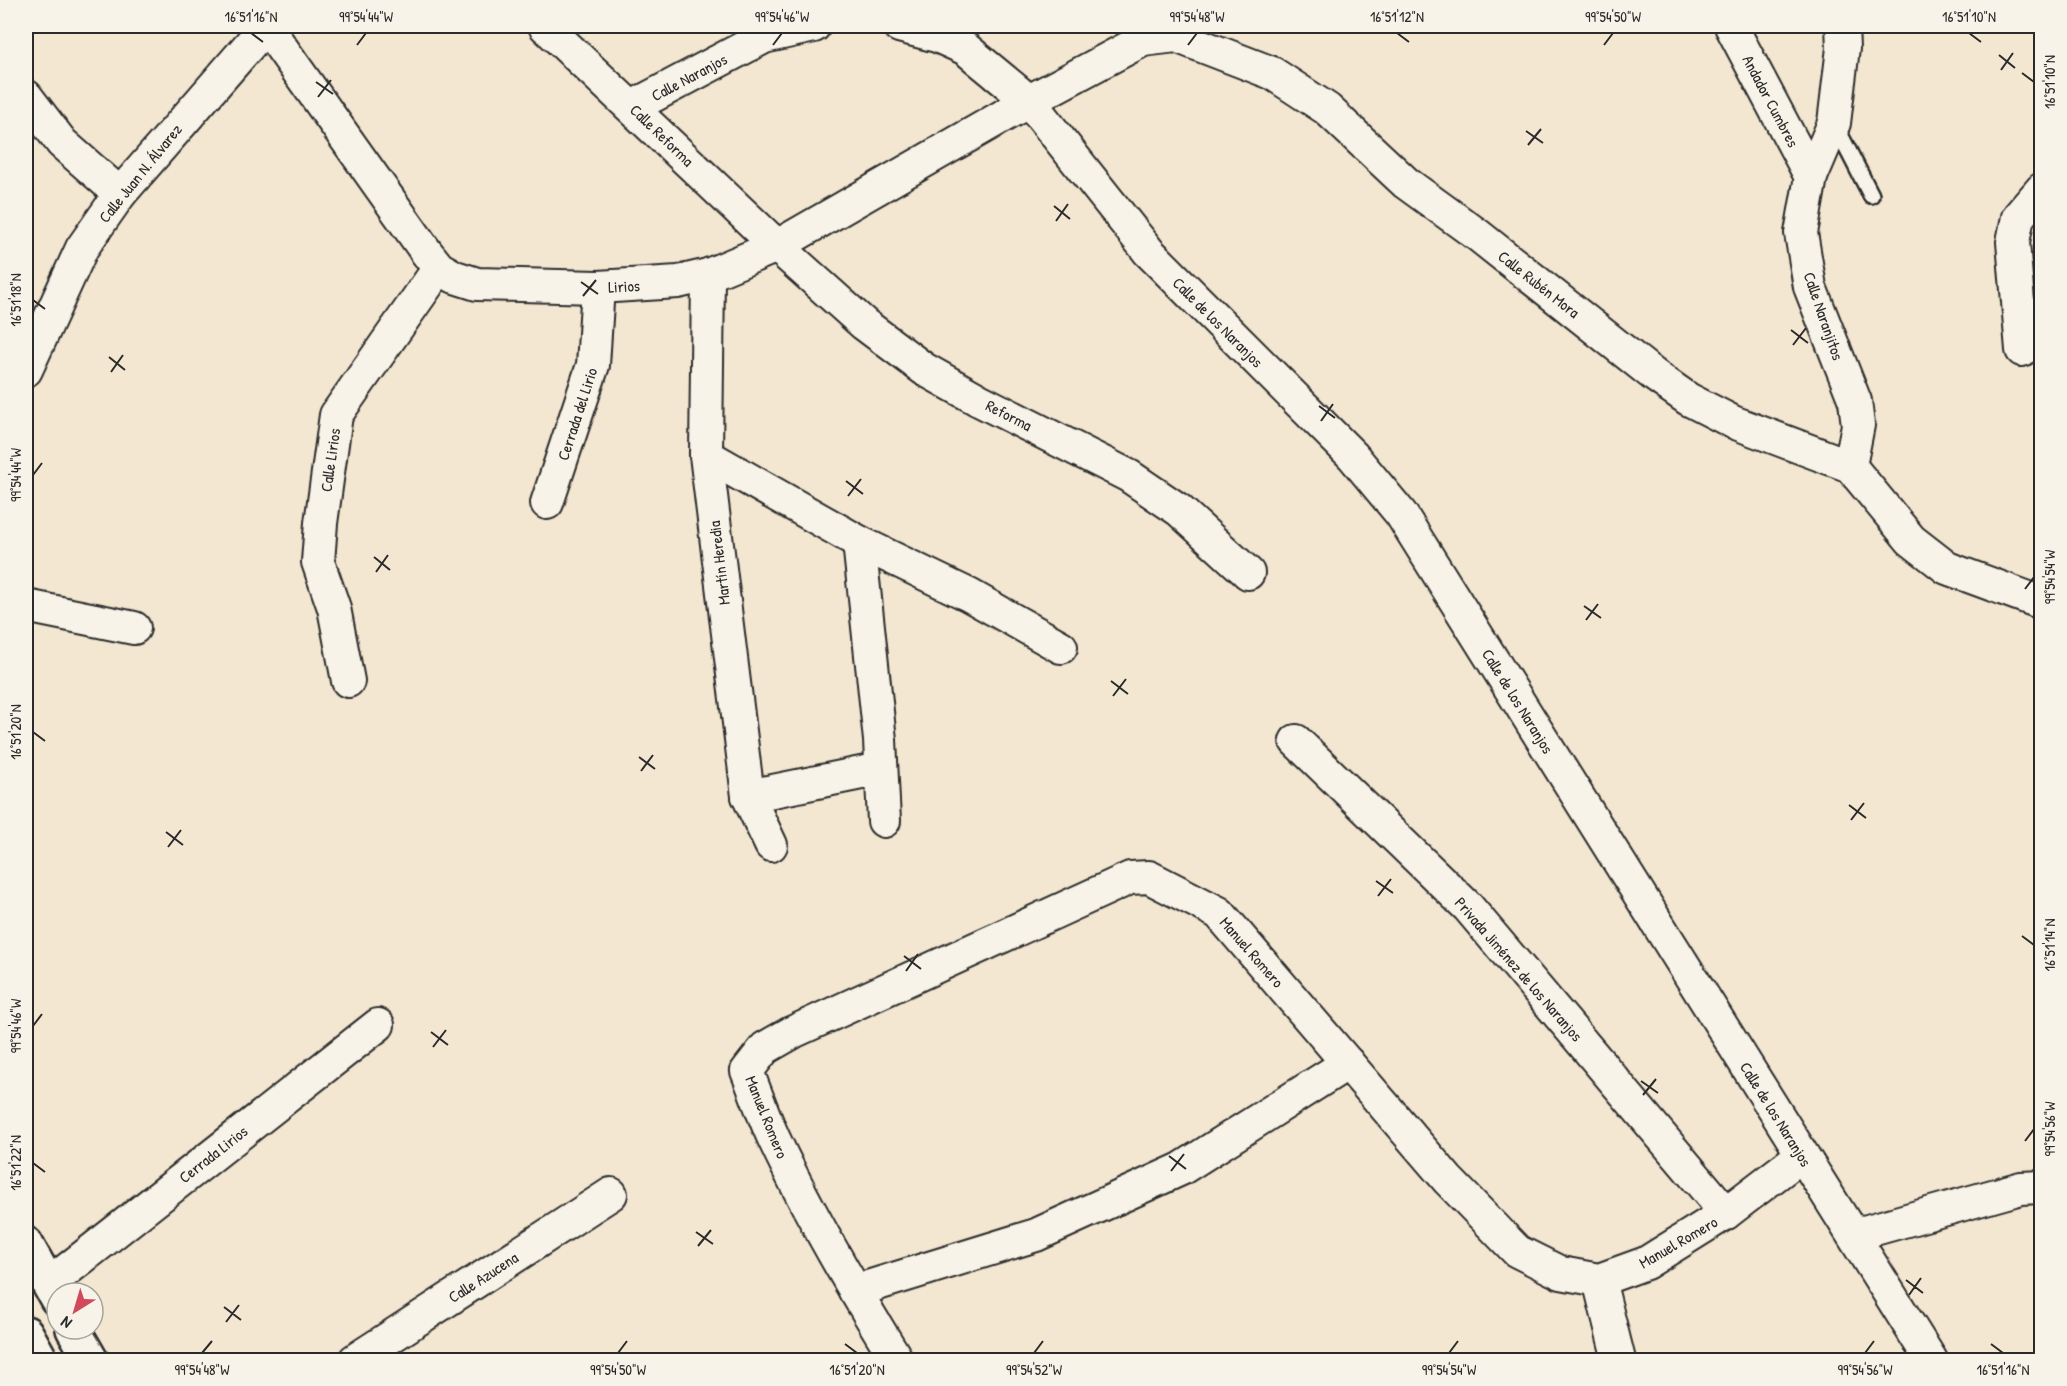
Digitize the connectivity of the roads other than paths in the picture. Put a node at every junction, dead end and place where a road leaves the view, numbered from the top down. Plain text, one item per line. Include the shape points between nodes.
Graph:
1 (266, 26) edge
2 (814, 26) edge
3 (899, 26) edge
4 (1731, 26) edge
5 (1842, 26) edge
6 (562, 30) edge
7 (26, 96) edge
8 (1029, 101) junction
9 (632, 107) junction
10 (1834, 123) junction
11 (1811, 177) junction
12 (2042, 189) edge
13 (120, 194) junction
14 (1871, 195) dead end
15 (777, 246) junction
16 (440, 268) junction
17 (708, 275) junction
18 (598, 287) junction
19 (2030, 317) edge
20 (2022, 350) dead end
21 (26, 370) edge
22 (706, 455) junction
23 (1850, 466) junction
24 (547, 503) dead end
25 (859, 542) junction
26 (1248, 573) dead end
27 (2042, 603) edge
28 (26, 606) edge
29 (134, 628) dead end
30 (1061, 647) dead end
31 (348, 681) dead end
32 (1296, 741) dead end
33 (881, 769) junction
34 (748, 796) junction
35 (884, 821) dead end
36 (771, 845) dead end
37 (378, 1025) dead end
38 (1347, 1063) junction
39 (1802, 1155) junction
40 (2042, 1187) edge
41 (611, 1194) dead end
42 (1726, 1214) junction
43 (1850, 1230) junction
44 (26, 1244) edge
45 (1599, 1280) junction
46 (47, 1281) edge
47 (65, 1281) edge
48 (855, 1291) junction
49 (26, 1333) edge
50 (80, 1341) edge
51 (41, 1360) edge
52 (91, 1360) edge
53 (355, 1360) edge
54 (897, 1360) edge
55 (1619, 1360) edge
56 (1931, 1360) edge

1 - 13 street, Calle Juan N. Álvarez
1 - 16 street, Lirios
2 - 9 street, Calle Naranjos via 764,37
3 - 8 street, Calle de los Naranjos via 966,48
4 - 11 street, Andador Cumbres
5 - 10 street, Calle Naranjitos
6 - 9 street, Calle Reforma
7 - 13 street via 62,143
8 - 15 street, Lirios
8 - 23 street, Calle Rubén Mora via 1143,40 1176,36 1272,73 1327,109 1406,183 1688,399 1733,422
8 - 39 street, Calle de los Naranjos via 1149,252 1353,456 1401,514
9 - 15 street, Calle Reforma
10 - 11 street, Calle Naranjitos
10 - 14 lane
11 - 23 street, Calle Naranjitos via 1801,233 1810,287 1856,401 1858,425
12 - 19 street via 2018,217 2013,242
13 - 21 street, Calle Juan N. Álvarez via 82,248
15 - 17 street, Lirios
15 - 26 street, Reforma via 864,324 924,369 1129,476 1179,510
16 - 18 street, Lirios via 477,284
16 - 31 street, Calle Lirios via 336,416 318,562 334,608
17 - 18 street, Lirios via 678,282
17 - 22 street, Martín Heredia
18 - 24 street, Cerrada del Lirio via 594,365
19 - 20 street
22 - 25 street
22 - 34 street, Martín Heredia
23 - 27 street, Calle Rubén Mora via 1911,540 1947,568
25 - 30 street via 969,595
25 - 33 street
28 - 29 street
32 - 42 street, Privada Jiménez de los Naranjos via 1468,907
33 - 34 street
33 - 35 street
34 - 36 street, Martín Heredia
37 - 47 street, Cerrada Lirios
38 - 45 street, Manuel Romero via 1448,1180 1517,1251 1561,1273
38 - 48 street via 1181,1169 1036,1235
38 - 48 street, Manuel Romero via 1219,913 1149,877 1130,878 793,1032 765,1048 747,1071 774,1138
39 - 42 street, Manuel Romero
39 - 43 street, Calle de los Naranjos
40 - 43 street via 2021,1188 1864,1232
41 - 53 street, Calle Azucena
42 - 45 street, Manuel Romero via 1646,1263
43 - 56 street, Calle de los Naranjos
44 - 46 main road
45 - 55 street
48 - 54 street, Manuel Romero
49 - 51 main road
50 - 52 main road

